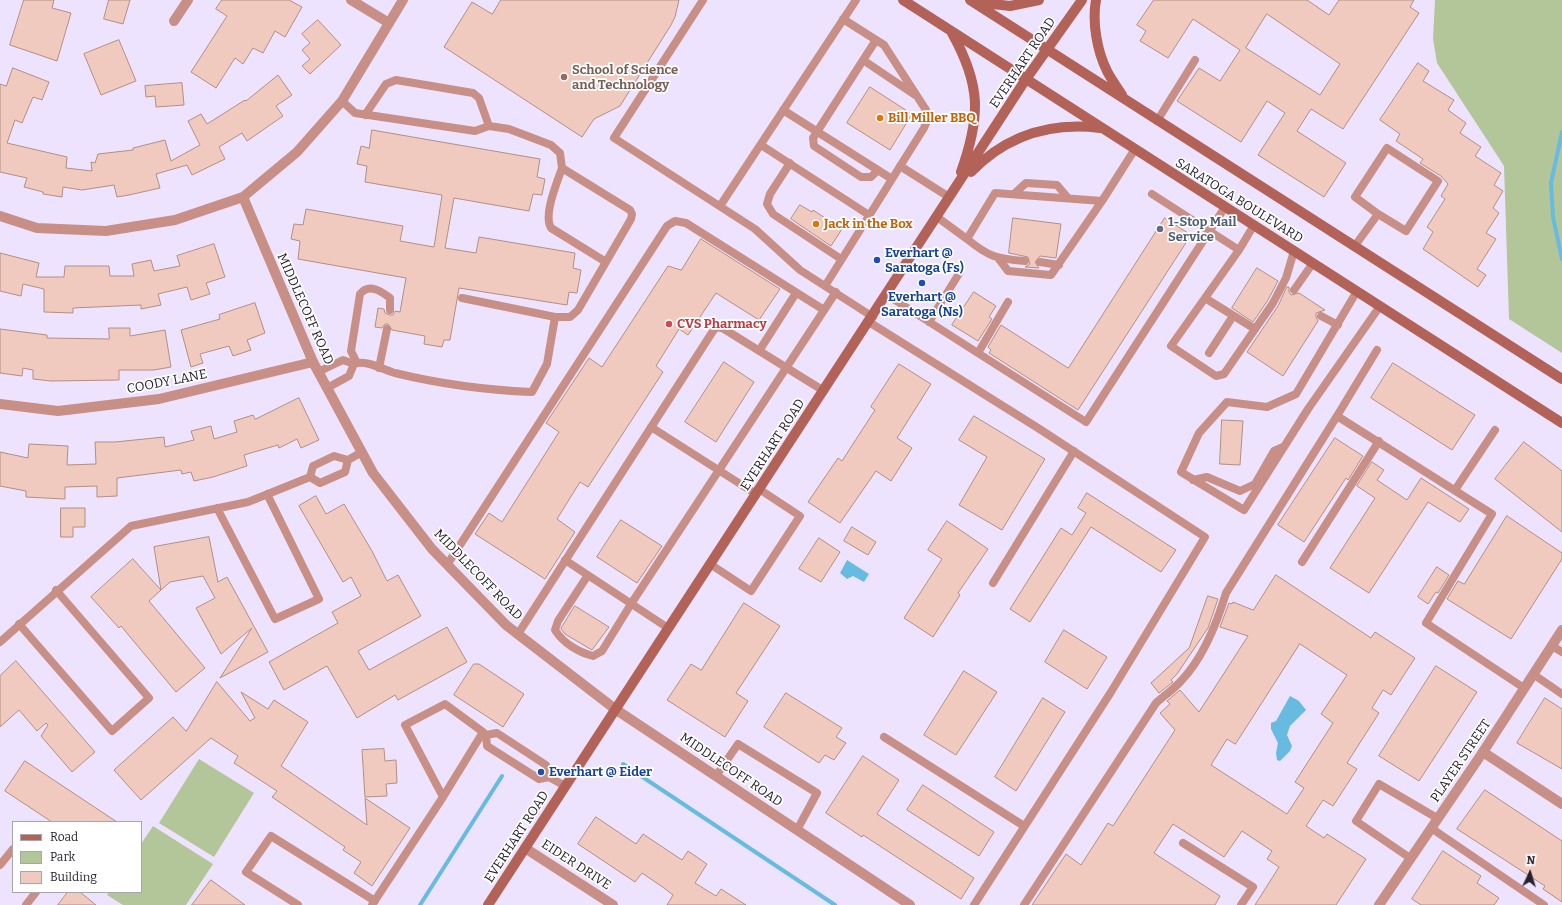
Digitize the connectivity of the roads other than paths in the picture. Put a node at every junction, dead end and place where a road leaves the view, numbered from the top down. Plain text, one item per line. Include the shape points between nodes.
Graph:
1 (188, 0) edge
2 (352, 0) edge
3 (403, 0) edge
4 (703, 0) edge
5 (856, 0) edge
6 (903, 0) edge
7 (970, 0) edge
8 (1039, 0) edge
9 (1082, 0) edge
10 (1096, 0) edge
11 (843, 19) junction
12 (174, 21) dead end
13 (388, 23) junction
14 (951, 31) junction
15 (876, 40) junction
16 (1048, 50) junction
17 (863, 60) junction
18 (1195, 60) dead end
19 (1026, 79) junction
20 (918, 97) junction
21 (1124, 99) junction
22 (342, 101) junction
23 (783, 110) junction
24 (365, 115) junction
25 (1157, 121) junction
26 (489, 126) junction
27 (1102, 129) junction
28 (816, 131) junction
29 (761, 145) junction
30 (1134, 149) junction
31 (790, 163) junction
32 (900, 166) junction
33 (562, 168) junction
34 (878, 170) junction
35 (892, 179) junction
36 (952, 193) junction
37 (1014, 194) junction
38 (1152, 194) dead end
39 (243, 197) junction
40 (1068, 198) junction
41 (1102, 201) junction
42 (720, 206) junction
43 (1225, 207) junction
44 (1378, 214) junction
45 (869, 215) junction
46 (0, 216) edge
47 (937, 217) junction
48 (1254, 225) junction
49 (1208, 231) junction
50 (967, 239) junction
51 (1354, 247) junction
52 (1239, 250) junction
53 (1294, 251) junction
54 (841, 259) junction
55 (1000, 259) junction
56 (1025, 261) dead end
57 (606, 262) junction
58 (1040, 262) dead end
59 (1313, 263) junction
60 (1060, 265) junction
61 (960, 272) dead end
62 (825, 286) junction
63 (1294, 290) dead end
64 (836, 292) junction
65 (1357, 292) junction
66 (796, 293) junction
67 (887, 295) junction
68 (462, 298) dead end
69 (1205, 298) junction
70 (1008, 302) dead end
71 (1380, 306) junction
72 (390, 310) dead end
73 (824, 310) junction
74 (1233, 316) junction
75 (1321, 316) dead end
76 (555, 317) junction
77 (871, 319) junction
78 (929, 322) junction
79 (1338, 325) junction
80 (387, 329) dead end
81 (1255, 329) junction
82 (759, 350) junction
83 (1377, 350) dead end
84 (1209, 352) dead end
85 (978, 353) junction
86 (313, 362) junction
87 (356, 364) junction
88 (380, 368) junction
89 (786, 368) junction
90 (318, 372) junction
91 (1562, 379) edge
92 (327, 388) junction
93 (824, 391) junction
94 (0, 404) edge
95 (1337, 416) junction
96 (1562, 423) edge
97 (651, 427) junction
98 (1495, 430) dead end
99 (1378, 441) junction
100 (1284, 446) junction
101 (1074, 451) junction
102 (362, 452) junction
103 (348, 460) junction
104 (719, 471) junction
105 (310, 477) junction
106 (1193, 480) junction
107 (1455, 490) junction
108 (758, 492) junction
109 (267, 494) junction
110 (217, 508) junction
111 (565, 560) junction
112 (1302, 562) dead end
113 (447, 564) junction
114 (710, 564) junction
115 (588, 575) junction
116 (993, 583) dead end
117 (56, 590) junction
118 (631, 604) junction
119 (19, 624) junction
120 (668, 628) junction
121 (1562, 630) edge
122 (518, 634) junction
123 (0, 642) edge
124 (1552, 646) junction
125 (1562, 652) edge
126 (1533, 674) junction
127 (1524, 688) junction
128 (1562, 694) edge
129 (615, 709) junction
130 (484, 734) junction
131 (884, 737) dead end
132 (1483, 752) junction
133 (716, 776) junction
134 (549, 777) junction
135 (565, 786) junction
136 (443, 797) junction
137 (1562, 804) edge
138 (1437, 818) junction
139 (1024, 826) junction
140 (1431, 828) junction
141 (797, 830) junction
142 (1183, 843) dead end
143 (525, 848) junction
144 (12, 850) edge
145 (1410, 858) junction
146 (0, 865) edge
147 (35, 893) edge
148 (374, 903) edge
149 (26, 905) edge
150 (298, 905) edge
151 (488, 905) edge
152 (613, 905) edge
153 (910, 905) edge
154 (974, 905) edge
155 (1024, 905) edge
156 (1241, 905) edge
157 (1379, 905) edge
158 (1544, 905) edge

1 - 12 street
2 - 13 street
3 - 13 street
4 - 42 lane via 614,138
5 - 11 lane
6 - 14 main road, SARATOGA BOULEVARD
7 - 8 main road via 1010,6
7 - 16 main road, SARATOGA BOULEVARD
9 - 16 main road, EVERHART ROAD
10 - 21 main road via 1094,11 1097,40 1106,71
11 - 15 lane
11 - 23 lane
13 - 22 street
14 - 19 main road, SARATOGA BOULEVARD
14 - 36 main road via 971,75 976,102 971,138
15 - 17 lane
15 - 20 lane via 884,45
16 - 19 main road, EVERHART ROAD
16 - 21 main road, SARATOGA BOULEVARD
17 - 20 lane
17 - 28 lane
18 - 25 lane
19 - 27 main road, SARATOGA BOULEVARD
19 - 36 main road, EVERHART ROAD
20 - 32 lane via 928,119
21 - 25 main road, SARATOGA BOULEVARD
22 - 24 lane via 355,113
22 - 39 street via 297,152
23 - 28 lane
23 - 29 lane
24 - 26 lane via 475,131
24 - 26 lane via 386,84 396,80 473,93 479,98
25 - 51 main road, SARATOGA BOULEVARD
26 - 33 lane via 509,129 551,145 560,153
27 - 30 main road, SARATOGA BOULEVARD
27 - 36 main road via 1069,126 1037,130 1009,143 980,163
28 - 34 lane
28 - 34 lane via 813,138 814,146 861,177 871,177
29 - 31 lane
29 - 42 lane
30 - 41 lane
30 - 43 main road, SARATOGA BOULEVARD
31 - 45 lane
31 - 54 lane via 770,194 767,204 773,214
32 - 35 lane
32 - 36 lane
33 - 57 lane via 547,223
33 - 57 lane via 630,210 632,214
34 - 35 lane
35 - 45 lane
36 - 47 main road, EVERHART ROAD
37 - 40 lane
37 - 40 lane via 1026,183 1057,185
37 - 50 lane via 996,193
38 - 49 lane
39 - 46 street via 175,220 106,231 36,228
39 - 86 street, MIDDLECOFF ROAD
40 - 41 lane
41 - 60 lane
42 - 62 lane via 755,229 800,270
43 - 48 main road, SARATOGA BOULEVARD
43 - 49 lane
44 - 44 lane via 1355,198 1387,148 1438,181 1406,231
44 - 51 lane
45 - 54 lane
47 - 50 lane
47 - 67 main road, EVERHART ROAD
48 - 52 lane
48 - 53 main road, SARATOGA BOULEVARD
49 - 52 lane
49 - 85 lane via 1086,422
50 - 55 lane via 979,249
51 - 91 main road, SARATOGA BOULEVARD
52 - 69 lane
53 - 59 main road, SARATOGA BOULEVARD
53 - 81 lane via 1286,278
54 - 62 lane
55 - 56 lane
55 - 60 lane via 1008,271 1051,276
57 - 76 lane via 578,310 570,317
58 - 60 lane
59 - 63 lane
59 - 65 main road, SARATOGA BOULEVARD
61 - 78 lane
62 - 64 lane
64 - 73 lane
64 - 77 lane
65 - 71 main road, SARATOGA BOULEVARD
65 - 79 lane
66 - 73 lane
66 - 82 lane
66 - 113 lane via 686,223 675,221 667,226
67 - 77 main road, EVERHART ROAD
67 - 78 lane
68 - 76 lane
69 - 74 lane
69 - 81 lane via 1171,346 1216,376 1224,374
70 - 85 lane
71 - 96 main road, SARATOGA BOULEVARD
71 - 100 lane
72 - 87 lane via 390,298 381,290 369,288 360,294 351,351
73 - 89 lane
74 - 81 lane
74 - 84 lane
75 - 79 lane
76 - 88 lane via 547,364 532,392 489,390
77 - 93 main road, EVERHART ROAD
77 - 101 lane
78 - 85 lane
79 - 106 lane via 1296,394 1267,407 1227,402 1199,433 1180,472
80 - 88 lane
82 - 89 lane
82 - 97 lane via 717,327
83 - 95 lane
86 - 90 street, MIDDLECOFF ROAD
86 - 94 street, COODY LANE via 159,399 58,411
87 - 88 lane
87 - 90 lane via 343,360
87 - 92 lane via 349,376
89 - 93 lane
89 - 104 lane
90 - 92 street, MIDDLECOFF ROAD
92 - 102 street, MIDDLECOFF ROAD
93 - 108 main road, EVERHART ROAD
95 - 99 lane
95 - 155 lane via 1226,593 1209,641 1182,680 1156,703
97 - 104 lane
97 - 111 lane
98 - 107 lane
99 - 107 lane
99 - 112 lane
100 - 106 lane via 1274,451 1255,484 1240,492 1207,477
100 - 106 lane via 1244,510
101 - 116 lane
101 - 139 lane via 1205,537 1111,692
102 - 103 lane
102 - 113 street, MIDDLECOFF ROAD via 373,472 432,549
103 - 105 lane via 334,456 313,466
103 - 105 lane via 345,472 320,482
104 - 108 lane
104 - 118 lane
105 - 109 lane
107 - 127 lane via 1492,514 1426,623
108 - 114 main road, EVERHART ROAD
108 - 114 lane via 800,516 751,591
109 - 110 lane via 248,502
109 - 110 lane via 319,599 275,619
110 - 117 lane via 131,526
111 - 115 lane
111 - 122 lane
113 - 122 street, MIDDLECOFF ROAD via 506,625
114 - 120 main road, EVERHART ROAD
115 - 118 lane
115 - 118 lane via 558,621 555,630 560,638 583,653 593,656 602,651
117 - 119 lane
117 - 119 lane via 150,698 112,731
118 - 120 lane
119 - 123 lane
120 - 129 main road, EVERHART ROAD
121 - 124 street, PLAYER STREET
122 - 129 street, MIDDLECOFF ROAD
124 - 125 lane
124 - 126 street, PLAYER STREET
126 - 127 street, PLAYER STREET
126 - 128 lane
127 - 132 street, PLAYER STREET
129 - 133 street, MIDDLECOFF ROAD
129 - 135 main road, EVERHART ROAD
130 - 134 lane via 498,733 546,766
130 - 134 lane via 487,746 539,779
130 - 136 lane
130 - 136 lane via 445,704 405,725
131 - 139 lane
132 - 137 street
132 - 138 street, PLAYER STREET
133 - 141 street, MIDDLECOFF ROAD
133 - 141 lane via 738,744 817,793
134 - 135 lane
135 - 143 main road, EVERHART ROAD
136 - 148 lane
138 - 140 street, PLAYER STREET
138 - 145 lane via 1379,784 1356,821
139 - 154 lane
140 - 145 street, PLAYER STREET
140 - 158 lane
141 - 153 street, MIDDLECOFF ROAD
142 - 156 lane via 1253,887
143 - 151 main road, EVERHART ROAD
143 - 152 street, EIDER DRIVE
144 - 146 lane
145 - 157 street, PLAYER STREET
147 - 149 lane
148 - 150 lane via 271,836 246,872

